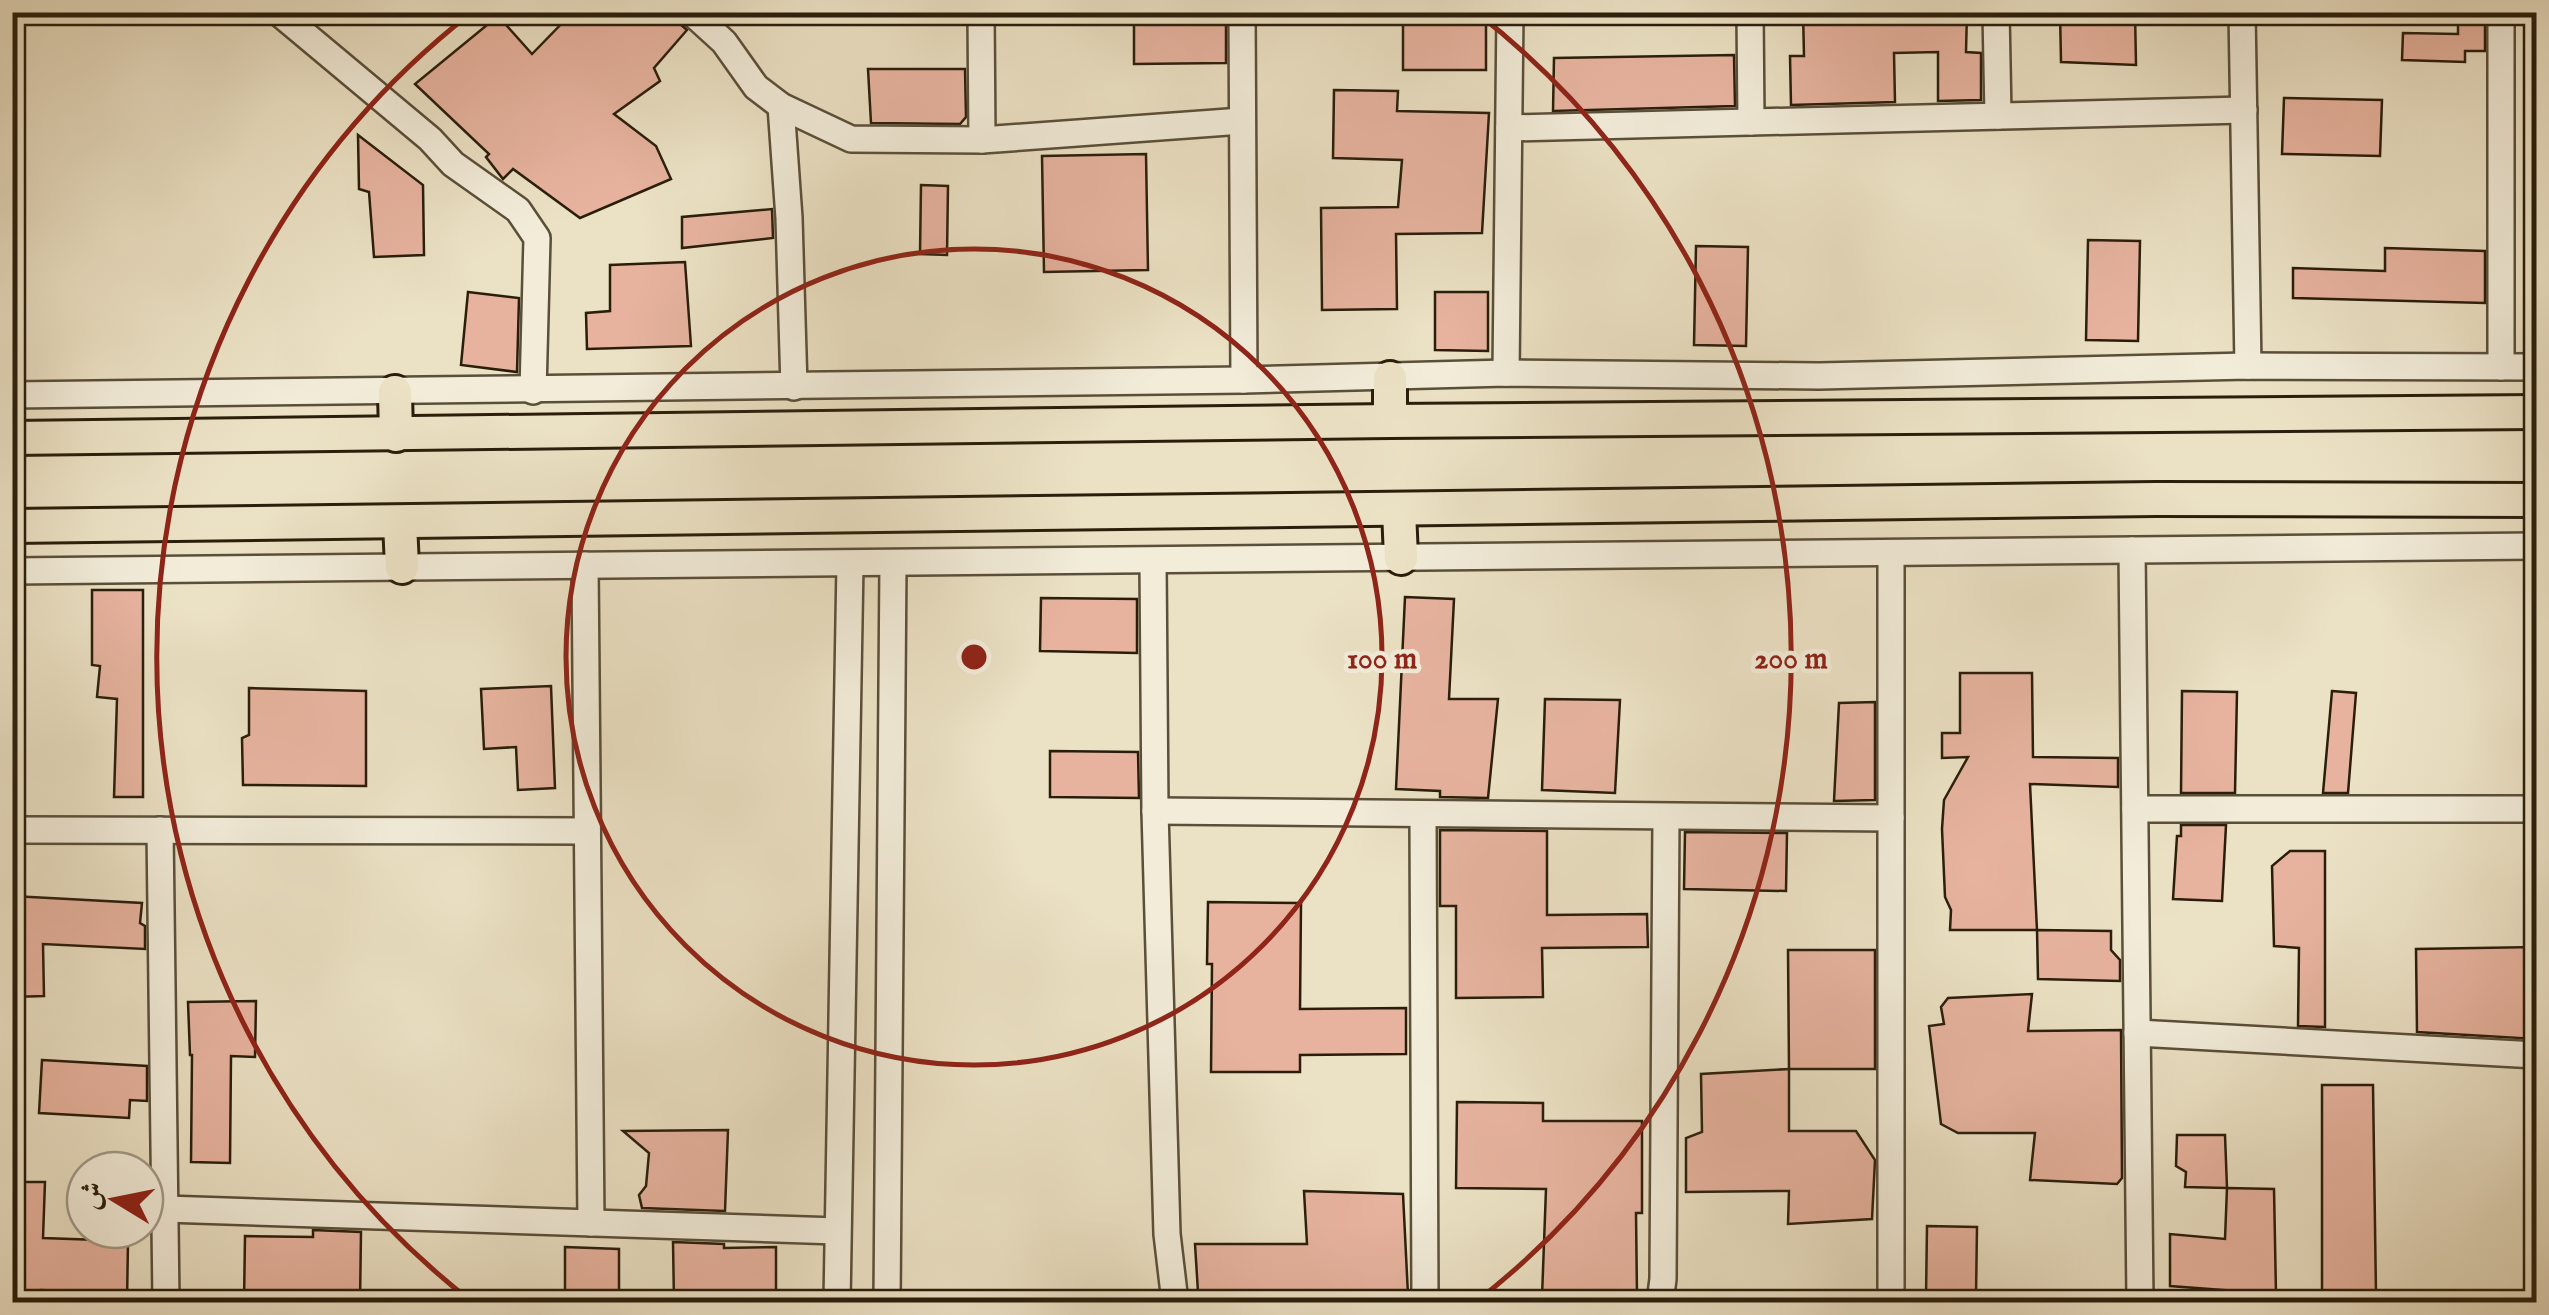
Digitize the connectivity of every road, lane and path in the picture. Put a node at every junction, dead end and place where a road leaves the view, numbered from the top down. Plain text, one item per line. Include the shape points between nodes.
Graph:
1 (278, 12) edge
2 (691, 12) edge
3 (724, 12) edge
4 (981, 12) edge
5 (1242, 12) edge
6 (1510, 12) edge
7 (1750, 12) edge
8 (1996, 12) edge
9 (2242, 12) edge
10 (2501, 12) edge
11 (724, 42) junction
12 (782, 106) junction
13 (2244, 110) junction
14 (1998, 116) junction
15 (1242, 121) junction
16 (1751, 122) junction
17 (1508, 128) junction
18 (982, 140) junction
19 (2248, 366) junction
20 (2501, 366) junction
21 (2536, 367) edge
22 (1506, 374) junction
23 (1390, 378) junction
24 (1244, 380) junction
25 (794, 386) junction
26 (533, 390) junction
27 (395, 392) junction
28 (12, 395) edge
29 (2536, 412) edge
30 (1390, 421) junction
31 (396, 435) junction
32 (12, 438) edge
33 (2536, 500) edge
34 (1399, 510) junction
35 (400, 523) junction
36 (12, 526) edge
37 (2536, 546) edge
38 (2132, 550) junction
39 (1891, 553) junction
40 (1401, 558) junction
41 (1153, 562) junction
42 (893, 563) junction
43 (850, 564) junction
44 (585, 565) junction
45 (402, 566) junction
46 (12, 570) edge
47 (2134, 809) junction
48 (1155, 810) junction
49 (2536, 810) edge
50 (1423, 815) junction
51 (1666, 817) junction
52 (1891, 818) junction
53 (12, 830) edge
54 (160, 830) junction
55 (587, 830) junction
56 (2137, 1033) junction
57 (2536, 1055) edge
58 (164, 1150) edge
59 (165, 1210) joint
60 (590, 1223) junction
61 (837, 1231) junction
62 (166, 1302) edge
63 (837, 1302) edge
64 (887, 1302) edge
65 (1176, 1302) edge
66 (1425, 1302) edge
67 (1660, 1302) edge
68 (1892, 1302) edge
69 (2140, 1302) edge

1 - 26 street via 453,164 518,210 537,238
2 - 11 street
3 - 11 street
4 - 18 street
5 - 15 street
6 - 17 street
7 - 16 street
8 - 14 street
9 - 13 street
10 - 20 street
11 - 12 street via 756,87
12 - 18 street via 851,139
12 - 25 street
13 - 14 street
13 - 19 street
14 - 16 street
15 - 18 street
15 - 24 street
16 - 17 street
17 - 22 street
19 - 20 street
19 - 22 street via 1819,376
20 - 21 street
22 - 23 street
23 - 24 street
23 - 30 main road
24 - 25 street
25 - 26 street
26 - 27 street
27 - 28 street
27 - 31 main road
29 - 30 main road
30 - 31 main road
31 - 32 main road
33 - 34 main road
34 - 35 main road
34 - 40 main road
35 - 36 main road
35 - 45 main road
37 - 38 street
38 - 39 street
38 - 47 street
39 - 40 street
39 - 52 street
40 - 41 street
41 - 42 street
41 - 48 street
42 - 43 street
42 - 64 street
43 - 44 street
43 - 61 street
44 - 45 street
44 - 55 street
45 - 46 street
47 - 49 street
47 - 56 street
48 - 50 street
48 - 65 street via 1167,1234
50 - 51 street
50 - 66 street
51 - 52 street
51 - 67 street
52 - 68 street
53 - 54 street
54 - 55 street
54 - 58 street
55 - 60 street
56 - 57 street
56 - 69 street
59 - 60 street
59 - 62 street
60 - 61 street
61 - 63 street

